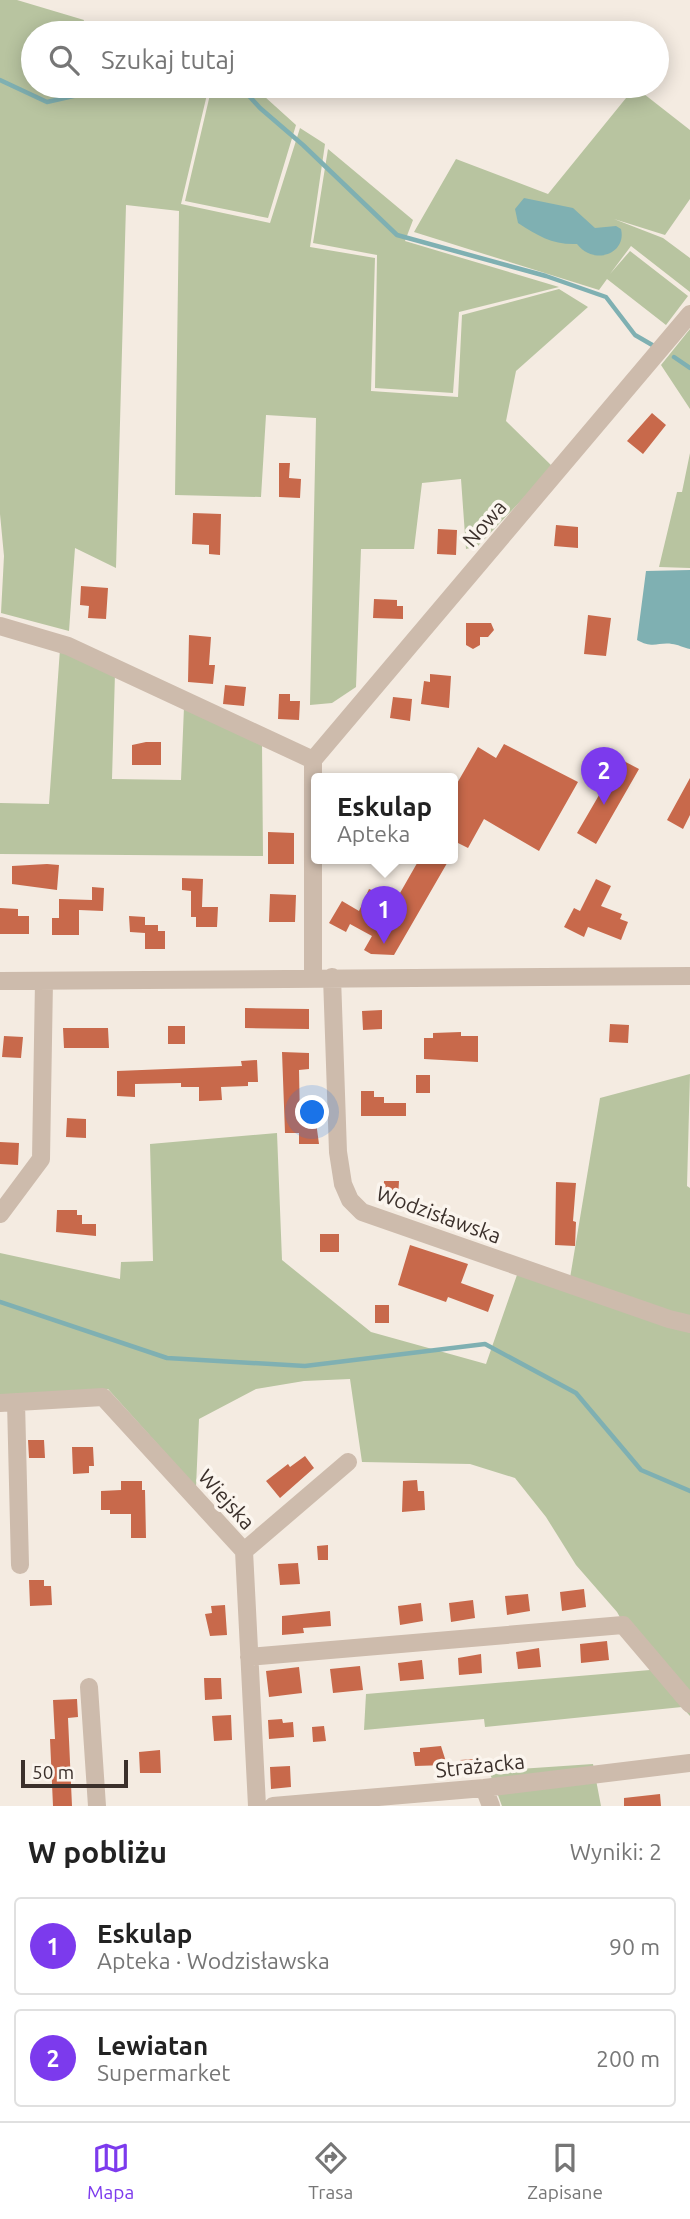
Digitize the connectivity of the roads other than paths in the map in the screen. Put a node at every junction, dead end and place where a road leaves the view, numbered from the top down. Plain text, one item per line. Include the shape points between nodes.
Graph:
1 (690, 314) edge
2 (0, 626) edge
3 (313, 760) junction
4 (313, 773) edge
5 (313, 864) edge
6 (332, 976) junction
7 (690, 976) edge
8 (313, 977) junction
9 (0, 981) edge
10 (44, 981) junction
11 (0, 1214) edge
12 (690, 1324) edge
13 (8, 1402) edge
14 (348, 1462) dead end
15 (244, 1551) junction
16 (20, 1565) dead end
17 (249, 1657) junction
18 (89, 1687) dead end
19 (690, 1704) edge
20 (690, 1763) edge
21 (484, 1788) junction
22 (97, 1806) edge
23 (257, 1806) edge
24 (274, 1806) edge
25 (491, 1806) edge

1 - 3 street, Nowa
2 - 3 street via 68,646
3 - 4 street
5 - 8 street
6 - 7 street
6 - 8 street
6 - 12 street, Wodzisławska via 338,1152 343,1184 362,1212
8 - 10 street
9 - 10 street
10 - 11 street via 41,1159
13 - 15 street, Wiejska via 103,1397
13 - 16 street
14 - 15 street
15 - 17 street, Wiejska
17 - 19 street via 623,1625
17 - 23 street, Wiejska
18 - 22 street
20 - 21 street, Strażacka
21 - 24 street, Strażacka
21 - 25 street

